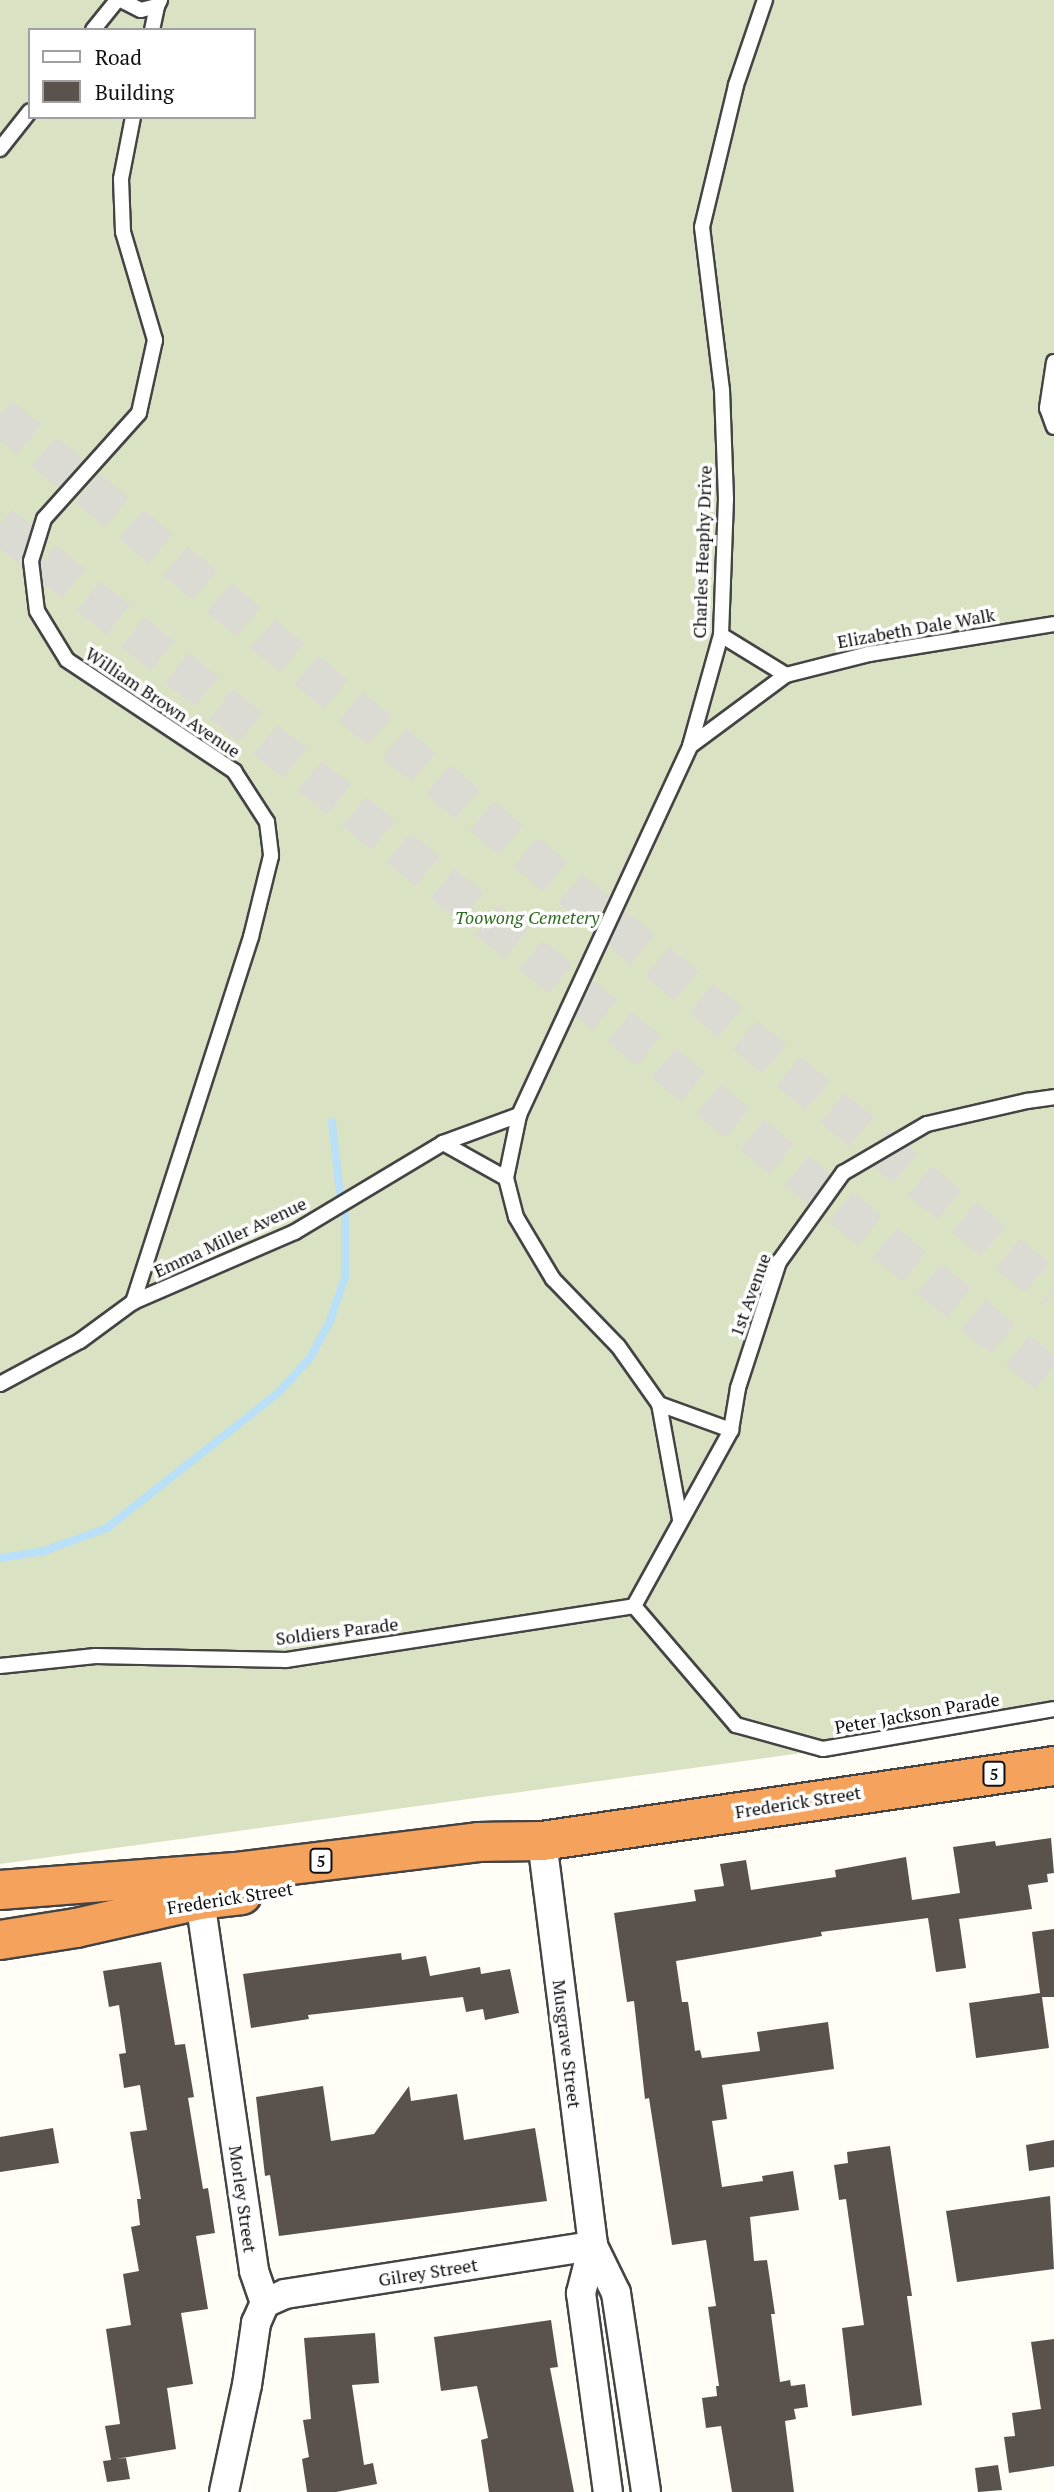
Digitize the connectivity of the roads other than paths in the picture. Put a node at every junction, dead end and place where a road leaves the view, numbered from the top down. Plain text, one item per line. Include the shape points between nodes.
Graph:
1 (119, 0) edge
2 (765, 0) edge
3 (158, 3) edge
4 (95, 28) edge
5 (152, 28) edge
6 (28, 114) edge
7 (133, 119) edge
8 (0, 149) edge
9 (1054, 362) edge
10 (1054, 427) edge
11 (1054, 624) edge
12 (721, 635) junction
13 (786, 675) junction
14 (690, 746) junction
15 (1054, 1097) edge
16 (519, 1115) junction
17 (443, 1143) junction
18 (506, 1178) junction
19 (134, 1302) junction
20 (0, 1384) edge
21 (659, 1404) junction
22 (731, 1430) junction
23 (680, 1519) junction
24 (634, 1606) junction
25 (0, 1666) edge
26 (1054, 1709) edge
27 (1054, 1766) edge
28 (542, 1841) junction
29 (0, 1890) edge
30 (200, 1900) junction
31 (0, 1915) edge
32 (0, 1940) edge
33 (593, 2246) junction
34 (265, 2303) junction
35 (224, 2492) edge
36 (608, 2492) edge
37 (646, 2492) edge

1 - 3 lane via 141,10
1 - 4 lane
2 - 12 lane, Charles Heaphy Drive via 736,85 702,227 723,390 726,499
3 - 5 lane
6 - 8 lane
7 - 19 lane, William Brown Avenue via 121,179 123,232 155,340 139,413 44,519 31,561 37,611 67,660 234,771 267,822 271,856 251,937
9 - 10 lane via 1047,408
11 - 13 lane, Elizabeth Dale Walk via 869,654
12 - 13 lane
12 - 14 lane, Charles Heaphy Drive
13 - 14 lane
14 - 16 lane, Charles Heaphy Drive
15 - 22 lane, 1st Avenue via 927,1124 843,1173 779,1262 738,1388
16 - 17 lane, Emma Miller Avenue
16 - 18 lane, Charles Heaphy Drive
17 - 18 lane
17 - 19 lane, Emma Miller Avenue via 295,1232
18 - 21 lane via 516,1217 553,1279 618,1346
19 - 20 lane, Emma Miller Avenue via 80,1341
21 - 22 lane
21 - 23 lane
22 - 23 lane, 1st Avenue
23 - 24 lane, 1st Avenue
24 - 25 lane, Soldiers Parade via 286,1660 95,1656
24 - 26 lane, Peter Jackson Parade via 736,1725 823,1749
27 - 28 highway, Frederick Street / 5
28 - 29 highway, Frederick Street / 5 via 478,1842 235,1872
28 - 30 highway, Frederick Street / 5 via 481,1862
28 - 33 street, Musgrave Street
30 - 31 highway, 5 via 139,1896
30 - 32 highway, Frederick Street
30 - 34 street, Morley Street via 254,2271
33 - 34 street, Gilrey Street via 285,2294
33 - 36 street, Musgrave Street via 581,2293
33 - 37 street, Musgrave Street via 617,2294
34 - 35 street via 256,2323

